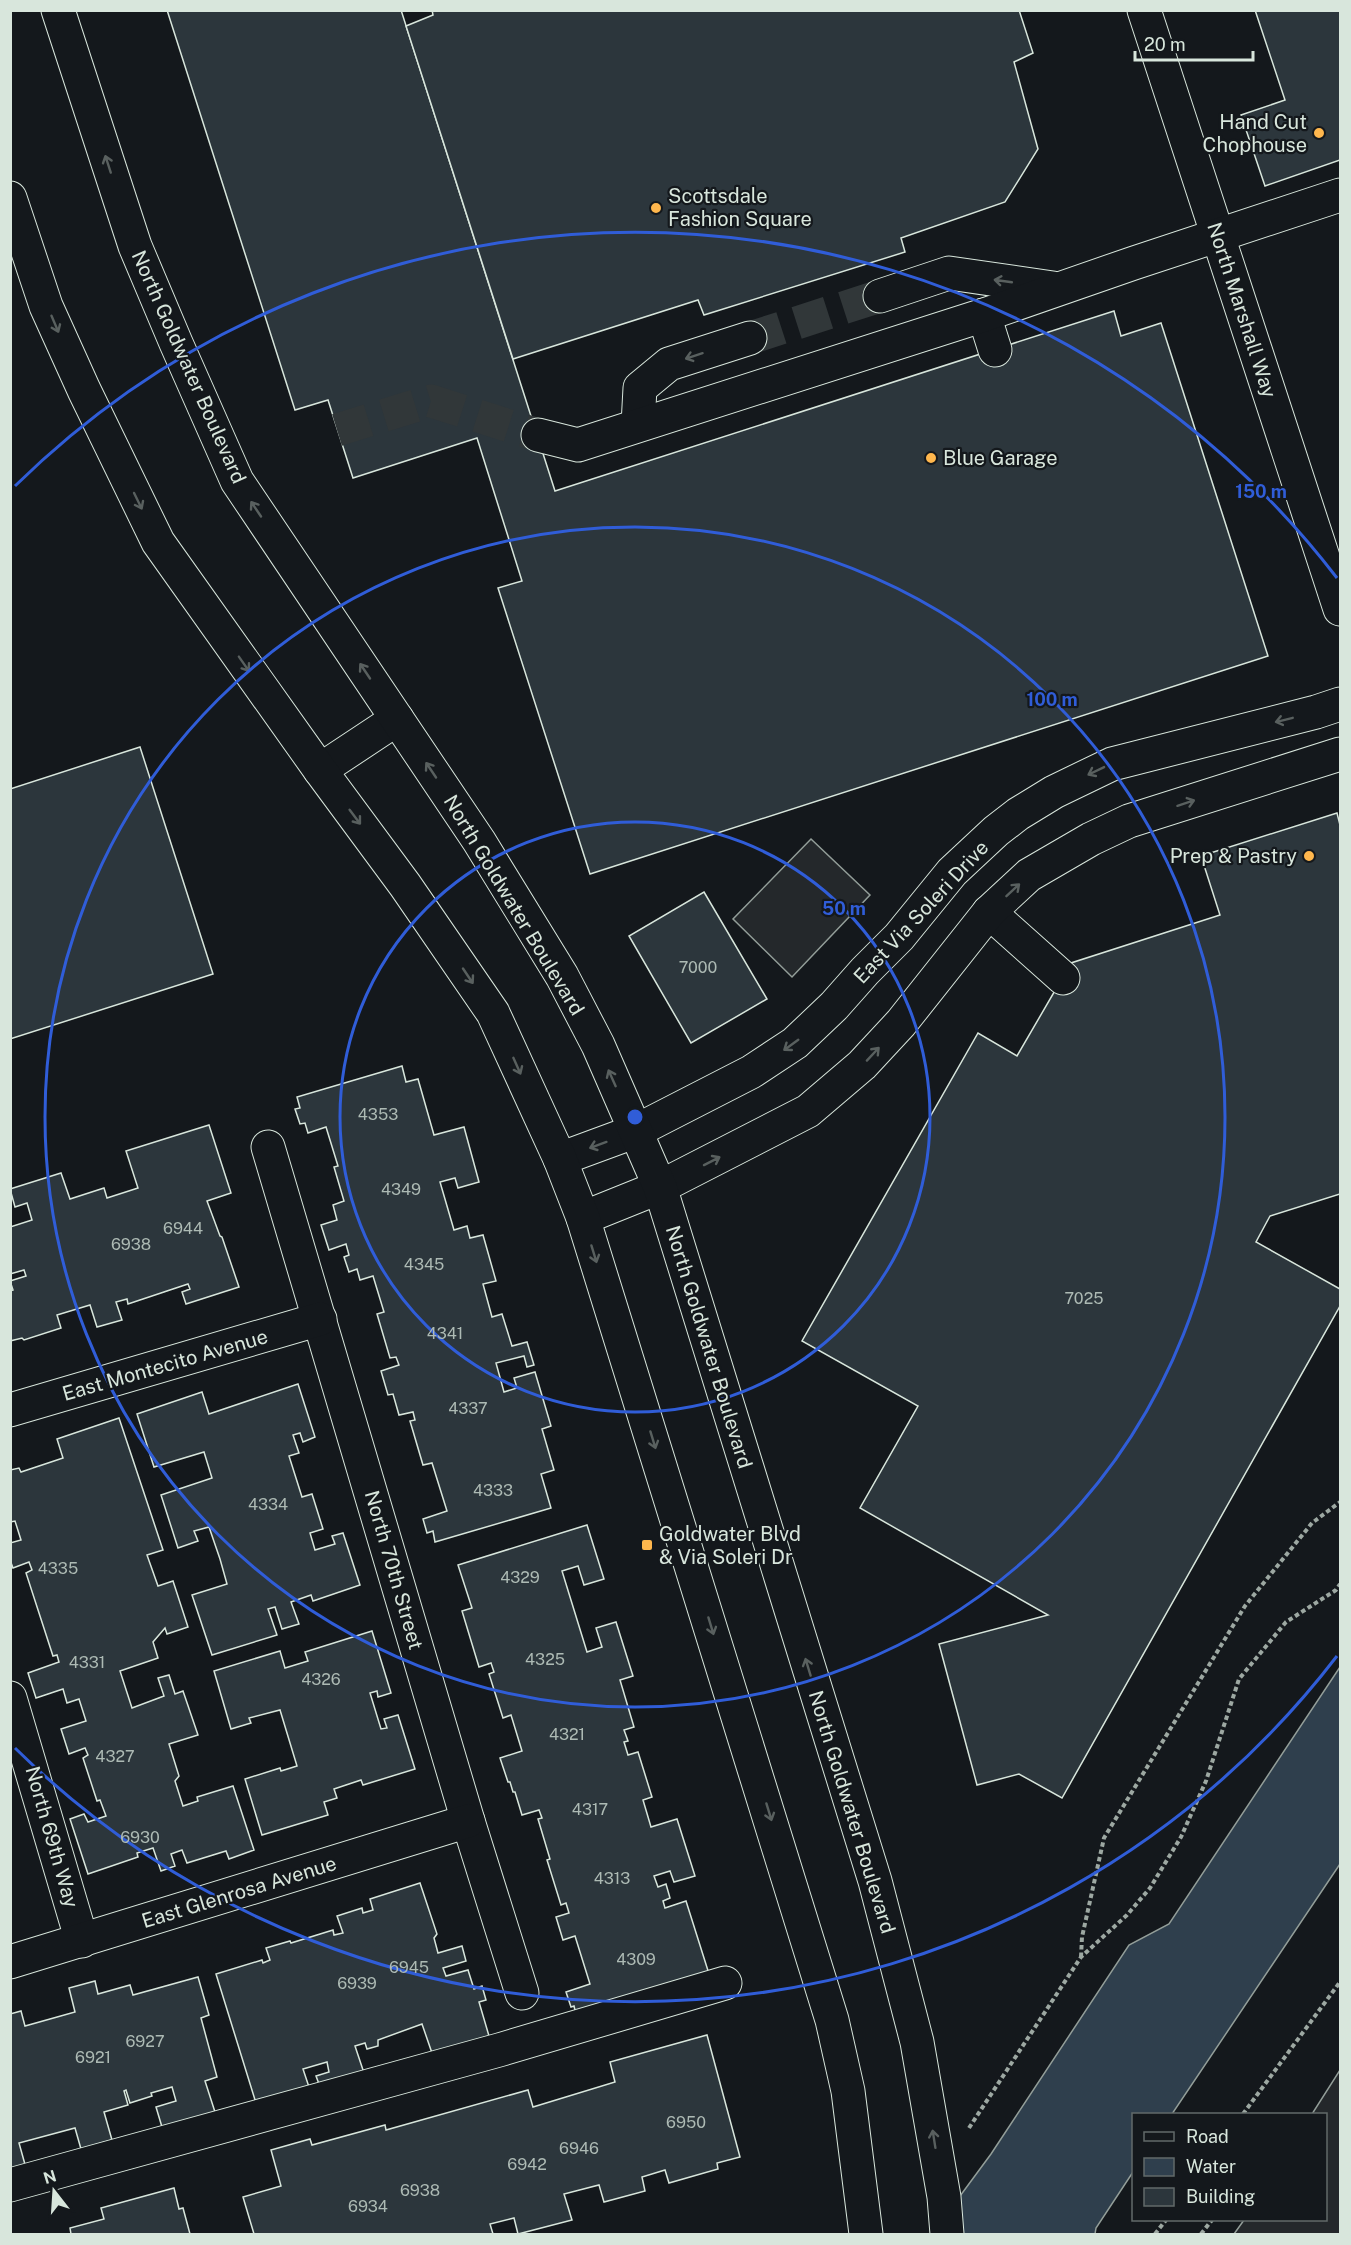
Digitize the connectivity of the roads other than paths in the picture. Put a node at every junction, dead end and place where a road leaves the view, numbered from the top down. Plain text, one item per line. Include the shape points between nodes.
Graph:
1 (58, 10) edge
2 (1144, 10) edge
3 (1341, 195) edge
4 (10, 198) edge
5 (1218, 236) junction
6 (1060, 289) junction
7 (880, 296) tunnel mouth
8 (984, 315) junction
9 (750, 338) tunnel mouth
10 (995, 350) dead end
11 (638, 425) junction
12 (538, 435) tunnel mouth
13 (1341, 609) edge
14 (1341, 704) edge
15 (397, 719) junction
16 (1341, 754) edge
17 (320, 770) junction
18 (989, 912) junction
19 (1063, 978) dead end
20 (636, 1131) junction
21 (268, 1147) dead end
22 (560, 1159) junction
23 (660, 1188) junction
24 (583, 1218) junction
25 (320, 1320) junction
26 (10, 1410) edge
27 (10, 1698) edge
28 (468, 1821) junction
29 (82, 1941) junction
30 (10, 1962) edge
31 (724, 1983) dead end
32 (522, 1993) dead end
33 (10, 2185) edge
34 (867, 2235) edge
35 (947, 2235) edge

15 -> 1 main road, North Goldwater Boulevard via 237,481 135,246
2 - 5 main road, North Marshall Way
3 - 5 main road
4 -> 17 main road via 62,342 158,542
5 - 6 main road
5 - 13 main road, North Marshall Way
6 -> 7 main road via 949,273
6 - 8 main road
8 - 10 main road
8 - 11 main road
9 -> 11 main road via 669,364 640,388
11 - 12 main road via 578,445
14 -> 20 main road, East Via Soleri Drive via 1112,764 1045,798 996,831 952,872 899,937 795,1043 751,1072
15 - 17 main road
20 -> 15 main road, North Goldwater Boulevard via 562,976 479,841
18 -> 16 main road via 1029,875 1129,821
17 -> 22 main road via 493,1013
18 - 19 main road
23 -> 18 main road via 808,1111 862,1065 901,1023
20 -> 22 main road, East Via Soleri Drive
20 - 23 main road, North Goldwater Boulevard
21 - 25 main road, North 70th Street
22 - 24 main road
23 - 24 main road
35 -> 23 main road, North Goldwater Boulevard via 917,2042 875,1881
24 -> 34 main road via 832,2020 848,2091
25 - 26 main road, East Montecito Avenue
25 - 28 main road, North 70th Street
27 - 29 main road, North 69th Way
28 - 29 main road, East Glenrosa Avenue
28 - 32 main road, North 70th Street
29 - 30 main road, East Glenrosa Avenue
31 - 33 main road via 500,2050

